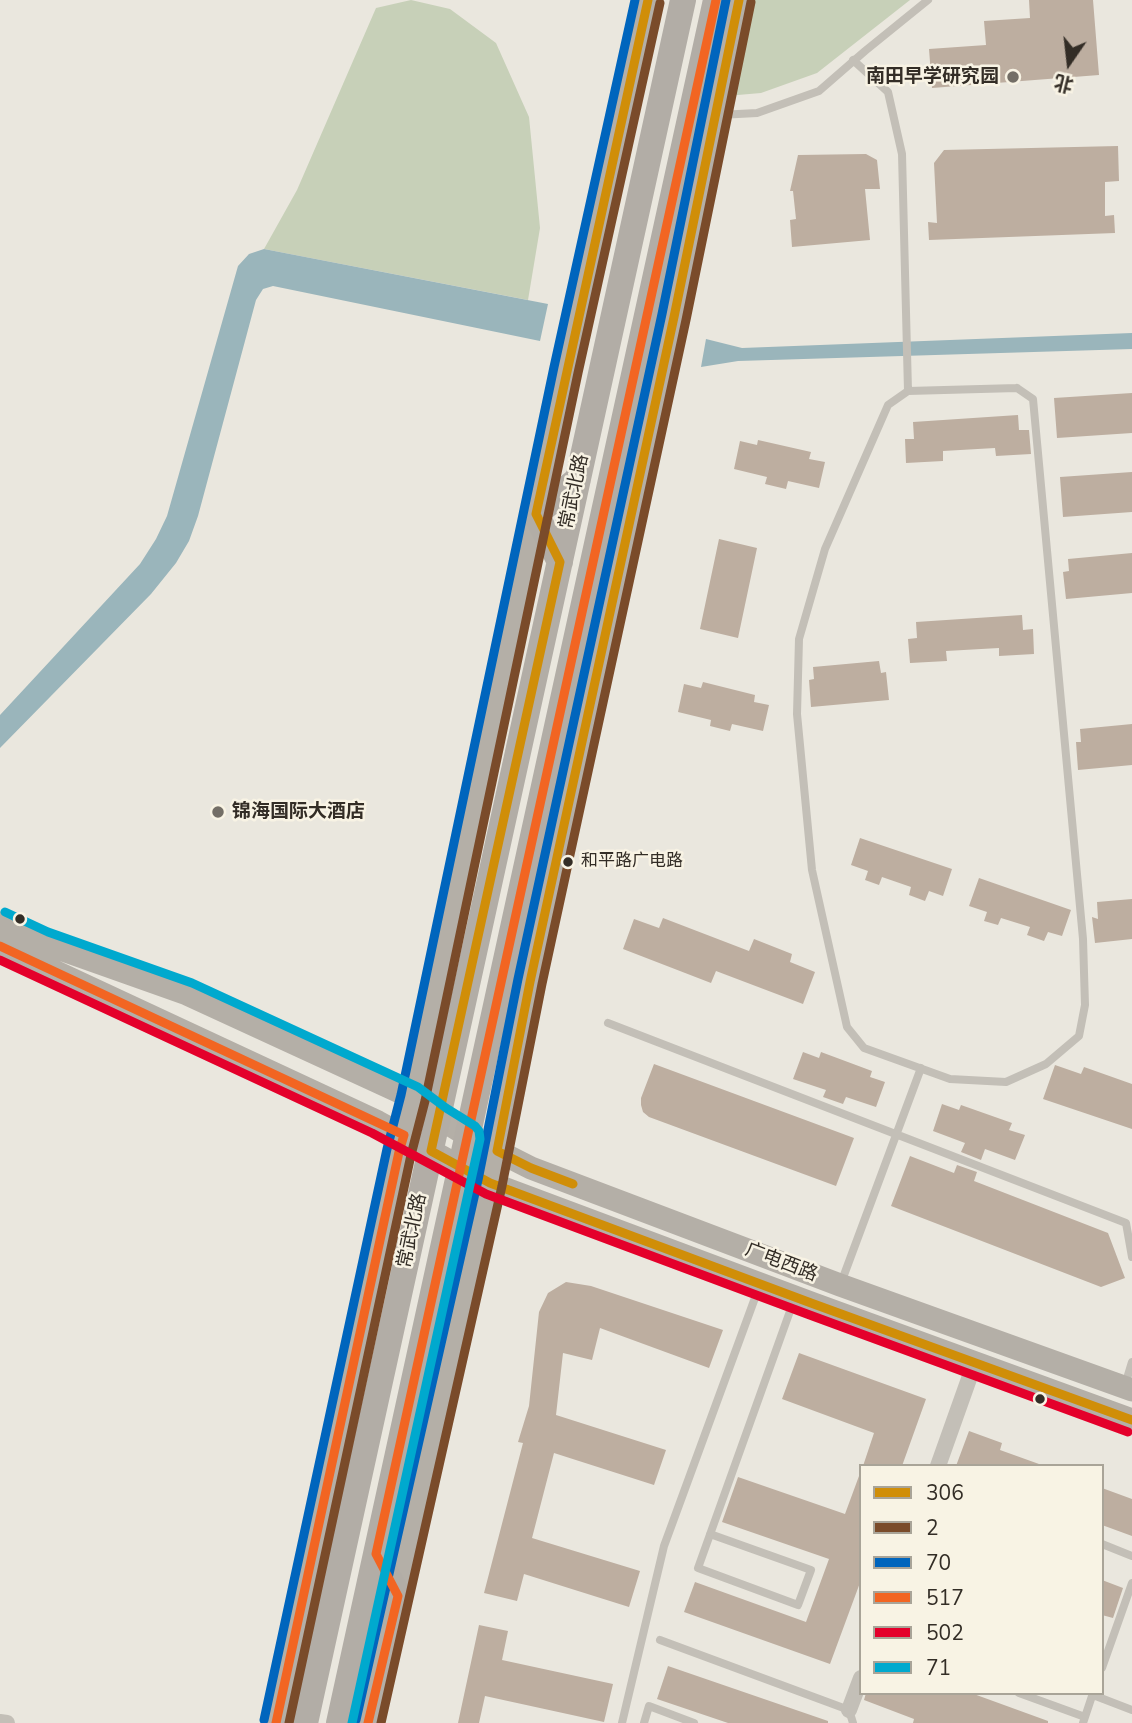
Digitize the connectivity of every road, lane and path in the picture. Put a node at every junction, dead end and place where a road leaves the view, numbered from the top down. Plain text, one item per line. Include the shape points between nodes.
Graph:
1 (648, 0) edge
2 (928, 0) edge
3 (678, 1) edge
4 (727, 3) edge
5 (853, 61) junction
6 (716, 115) junction
7 (664, 362) junction
8 (908, 391) junction
9 (627, 406) junction
10 (578, 479) junction
11 (536, 514) junction
12 (560, 562) junction
13 (0, 923) edge
14 (0, 946) edge
15 (608, 1023) dead end
16 (921, 1068) junction
17 (413, 1098) junction
18 (439, 1118) junction
19 (897, 1134) junction
20 (404, 1135) junction
21 (468, 1136) junction
22 (497, 1150) junction
23 (430, 1151) junction
24 (461, 1168) junction
25 (491, 1183) junction
26 (1132, 1257) edge
27 (761, 1284) junction
28 (840, 1285) junction
29 (795, 1297) junction
30 (1132, 1362) edge
31 (975, 1363) junction
32 (1128, 1389) edge
33 (1132, 1420) edge
34 (938, 1464) edge
35 (710, 1534) junction
36 (1104, 1545) edge
37 (376, 1554) junction
38 (1132, 1556) edge
39 (1132, 1583) edge
40 (398, 1596) junction
41 (359, 1633) junction
42 (1104, 1635) edge
43 (1113, 1638) junction
44 (660, 1640) dead end
45 (1104, 1663) edge
46 (859, 1686) edge
47 (1024, 1695) edge
48 (1093, 1695) edge
49 (1095, 1695) edge
50 (1132, 1710) edge
51 (851, 1716) edge
52 (1084, 1720) edge
53 (0, 1721) edge
54 (7, 1723) edge
55 (276, 1723) edge
56 (305, 1723) edge
57 (339, 1723) edge
58 (368, 1723) edge
59 (622, 1723) edge
60 (644, 1723) edge
61 (694, 1723) edge

1 - 11 street
2 - 5 lane
3 - 4 street
3 - 10 main road, 常武北路
4 - 6 street
4 - 9 main road, 常武北路
5 - 6 lane via 819,91 757,113
5 - 8 lane via 888,92 902,154
6 - 7 street
7 - 9 main road
7 - 22 street
8 - 16 lane via 888,405 825,549 799,639 797,715 812,870 847,1027 864,1048
8 - 16 lane via 1017,388 1033,399 1083,939 1085,1004 1079,1036 1046,1064 1006,1082 950,1079
9 - 21 main road, 常武北路
10 - 11 main road
10 - 12 main road, 常武北路
11 - 12 main road
11 - 17 street
12 - 18 main road, 常武北路
13 - 17 street via 187,994
14 - 20 street, 广电西路
15 - 19 lane
16 - 19 lane
17 - 18 street, 广电西路
17 - 20 street
18 - 21 street, 广电西路
18 - 23 main road, 常武北路
19 - 26 lane via 1126,1223
19 - 28 lane
20 - 23 street, 广电西路
20 - 55 street
21 - 22 street, 广电西路
21 - 24 main road, 常武北路
22 - 25 street
22 - 28 street, 广电西路 via 531,1168
23 - 24 street, 广电西路
23 - 56 main road, 常武北路
24 - 25 street, 广电西路
24 - 37 main road, 常武北路
25 - 27 street, 广电西路
25 - 40 street
27 - 29 street, 广电西路
27 - 59 lane via 664,1546
28 - 32 street, 广电西路
29 - 31 street, 广电西路
29 - 35 lane
30 - 32 lane
31 - 33 street, 广电西路
31 - 34 street
35 - 35 lane via 698,1568 798,1605 811,1570
36 - 38 lane
37 - 40 main road
37 - 41 main road, 常武北路
39 - 43 lane
40 - 41 main road
40 - 58 street
41 - 57 main road, 常武北路
42 - 43 lane
43 - 45 lane
44 - 51 lane
46 - 51 street
47 - 52 lane
48 - 52 lane
49 - 50 lane
53 - 54 street
60 - 61 lane via 649,1706

